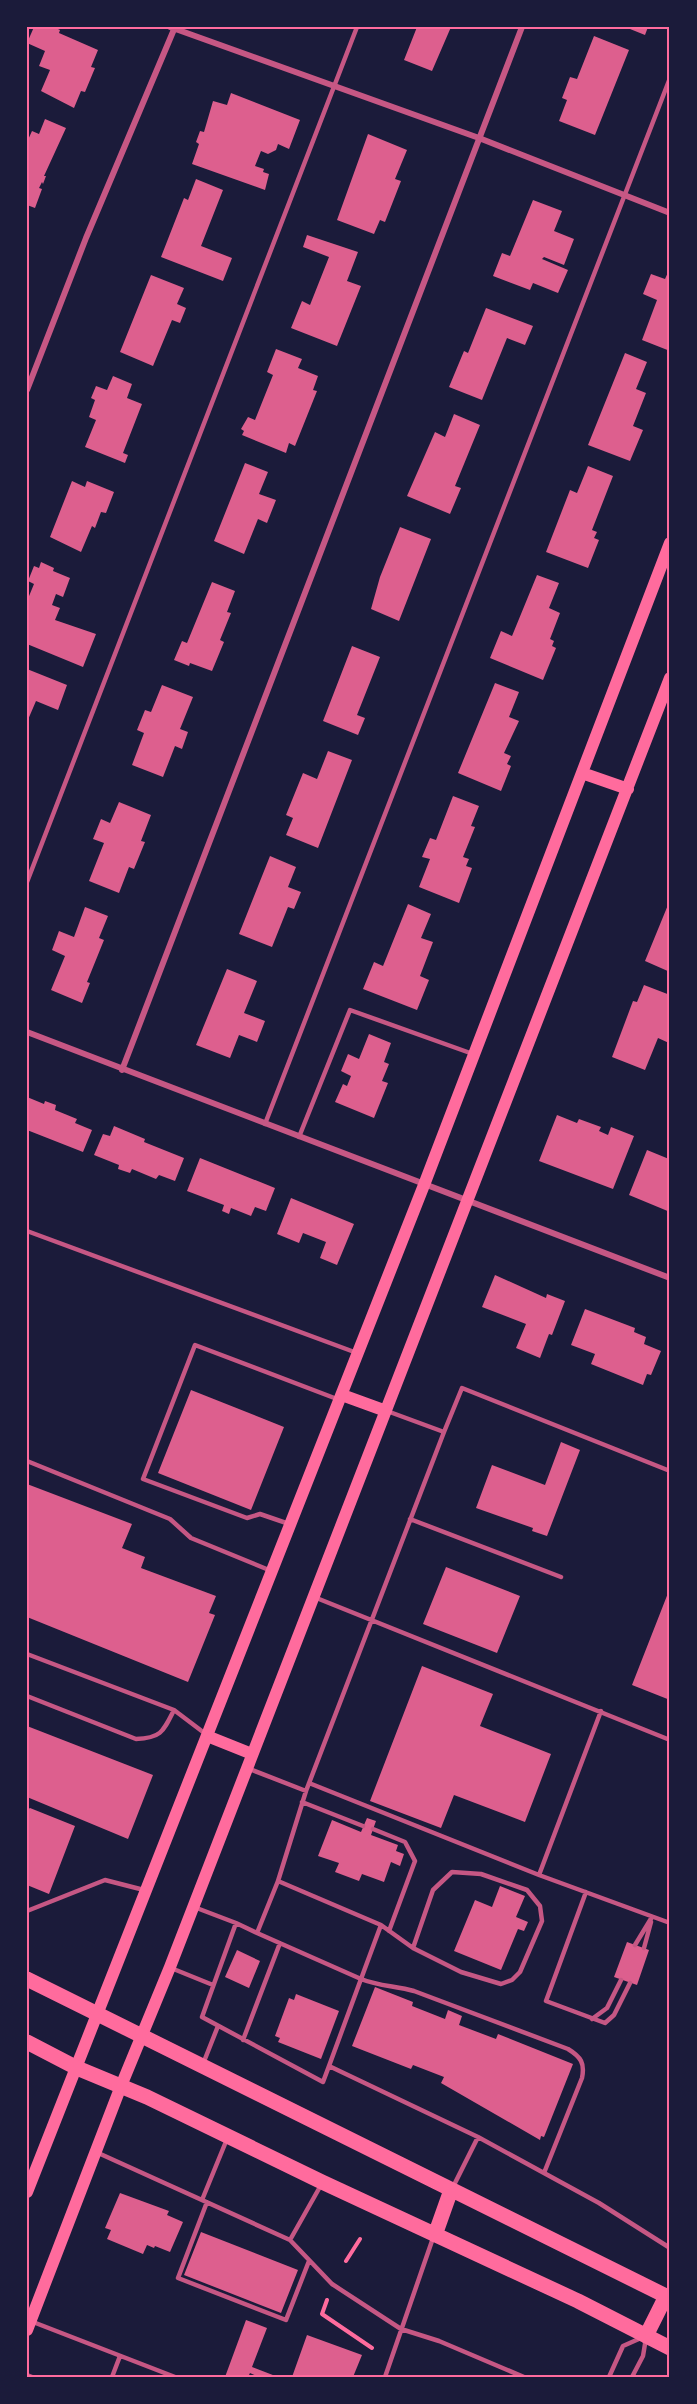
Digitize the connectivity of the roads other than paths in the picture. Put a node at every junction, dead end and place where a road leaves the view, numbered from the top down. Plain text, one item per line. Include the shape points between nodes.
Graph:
1 (357, 27) edge
2 (522, 27) edge
3 (173, 28) edge
4 (670, 78) edge
5 (334, 85) junction
6 (479, 138) junction
7 (625, 195) junction
8 (670, 213) edge
9 (27, 390) edge
10 (670, 543) edge
11 (670, 678) edge
12 (582, 773) junction
13 (628, 789) junction
14 (27, 882) edge
15 (27, 1032) edge
16 (474, 1055) junction
17 (122, 1070) junction
18 (265, 1124) junction
19 (299, 1137) junction
20 (424, 1185) junction
21 (468, 1201) junction
22 (27, 1231) edge
23 (670, 1278) edge
24 (357, 1353) junction
25 (341, 1397) junction
26 (386, 1411) junction
27 (444, 1432) junction
28 (27, 1461) edge
29 (670, 1471) edge
30 (411, 1519) junction
31 (290, 1525) junction
32 (272, 1571) junction
33 (561, 1577) dead end
34 (314, 1597) junction
35 (370, 1620) junction
36 (27, 1654) edge
37 (27, 1696) edge
38 (174, 1710) junction
39 (601, 1711) junction
40 (207, 1736) junction
41 (670, 1740) edge
42 (252, 1754) junction
43 (247, 1768) junction
44 (309, 1783) junction
45 (306, 1791) junction
46 (302, 1802) junction
47 (363, 1826) dead end
48 (373, 1830) dead end
49 (539, 1875) junction
50 (278, 1881) junction
51 (146, 1891) junction
52 (586, 1892) junction
53 (193, 1907) junction
54 (27, 1911) edge
55 (652, 1917) junction
56 (236, 1923) junction
57 (670, 1923) edge
58 (381, 1925) junction
59 (389, 1931) junction
60 (256, 1933) junction
61 (280, 1943) junction
62 (635, 1945) dead end
63 (413, 1948) junction
64 (644, 1948) dead end
65 (170, 1967) junction
66 (27, 1979) edge
67 (361, 1979) junction
68 (621, 1980) dead end
69 (630, 1983) dead end
70 (213, 1985) junction
71 (98, 2015) junction
72 (592, 2019) junction
73 (218, 2026) junction
74 (142, 2037) junction
75 (243, 2040) junction
76 (27, 2042) edge
77 (329, 2066) junction
78 (202, 2067) junction
79 (77, 2068) junction
80 (121, 2086) junction
81 (228, 2137) junction
82 (478, 2138) junction
83 (96, 2152) junction
84 (544, 2173) junction
85 (322, 2182) junction
86 (451, 2190) junction
87 (27, 2192) edge
88 (205, 2201) junction
89 (435, 2235) junction
90 (290, 2240) junction
91 (670, 2248) edge
92 (309, 2261) junction
93 (669, 2294) edge
94 (29, 2326) edge
95 (401, 2329) junction
96 (646, 2336) junction
97 (670, 2348) edge
98 (120, 2356) junction
99 (27, 2375) edge
100 (32, 2377) edge
101 (112, 2377) edge
102 (175, 2377) edge
103 (385, 2377) edge
104 (524, 2377) edge
105 (609, 2377) edge
106 (632, 2377) edge

1 - 5 lane
2 - 6 street
3 - 5 street
3 - 9 street
4 - 7 lane
5 - 6 street
5 - 14 lane
6 - 7 street
6 - 17 street
7 - 8 street
7 - 18 lane
10 - 12 main road
11 - 13 main road
12 - 13 main road
12 - 16 main road
13 - 21 main road
15 - 17 street
16 - 19 lane via 350,1010
16 - 20 main road
17 - 18 street
18 - 19 street
19 - 20 street
20 - 21 street
20 - 24 main road
21 - 23 street
21 - 26 main road
22 - 24 lane
24 - 25 main road
25 - 26 main road
25 - 31 main road
25 - 31 lane via 195,1345 143,1479 247,1518 260,1514
26 - 27 lane
26 - 34 main road
27 - 29 lane via 462,1388
27 - 30 lane
28 - 32 lane via 170,1519 191,1538
30 - 33 lane
30 - 35 lane
31 - 32 main road
32 - 40 main road
34 - 35 lane
34 - 42 main road
35 - 39 lane
35 - 44 lane
36 - 38 lane
37 - 38 lane via 136,1739 152,1739 164,1730
38 - 40 lane
39 - 41 lane
39 - 49 lane
40 - 42 main road
40 - 51 main road
42 - 43 main road
43 - 45 lane
43 - 53 main road
44 - 45 lane
44 - 49 lane
45 - 46 lane
46 - 47 lane
46 - 50 lane
48 - 59 lane via 405,1842 415,1861
49 - 52 lane
50 - 58 lane
50 - 60 lane
51 - 54 lane via 105,1880
51 - 71 main road
52 - 55 lane
52 - 72 lane via 546,2001
53 - 56 lane
53 - 65 main road
55 - 57 lane
55 - 62 lane
55 - 64 lane
56 - 60 lane
56 - 70 lane
58 - 59 lane
58 - 67 lane
59 - 63 lane
60 - 61 lane
61 - 67 lane
61 - 75 lane
63 - 63 lane via 433,1890 452,1872 481,1875 527,1890 540,1906 542,1921 520,1972 501,1984 461,1972
65 - 70 lane
65 - 74 main road
66 - 71 main road
67 - 77 lane
67 - 84 lane via 376,1986 414,1991 579,2056 584,2067 582,2078
68 - 72 lane via 607,2008
69 - 72 lane via 614,2015 605,2023
70 - 73 lane via 202,2017
71 - 74 main road
71 - 79 main road
73 - 75 lane
73 - 78 lane
74 - 78 main road
74 - 80 main road
75 - 77 lane via 323,2082
76 - 79 main road
77 - 82 lane
78 - 86 main road
79 - 80 main road
79 - 87 main road
80 - 81 main road
80 - 83 main road
81 - 85 main road
81 - 88 lane
82 - 84 lane
82 - 86 lane
83 - 88 lane
83 - 94 main road
84 - 91 lane
85 - 89 main road
85 - 90 lane
86 - 89 main road
86 - 93 main road
88 - 90 lane
88 - 92 lane via 178,2278 286,2320
89 - 95 lane
89 - 96 main road
90 - 92 lane
92 - 95 lane via 332,2284
93 - 96 main road
94 - 98 lane
95 - 103 lane
95 - 104 lane
96 - 97 main road
96 - 105 lane via 622,2346
96 - 106 lane via 643,2356
98 - 101 lane
98 - 102 lane
99 - 100 lane

